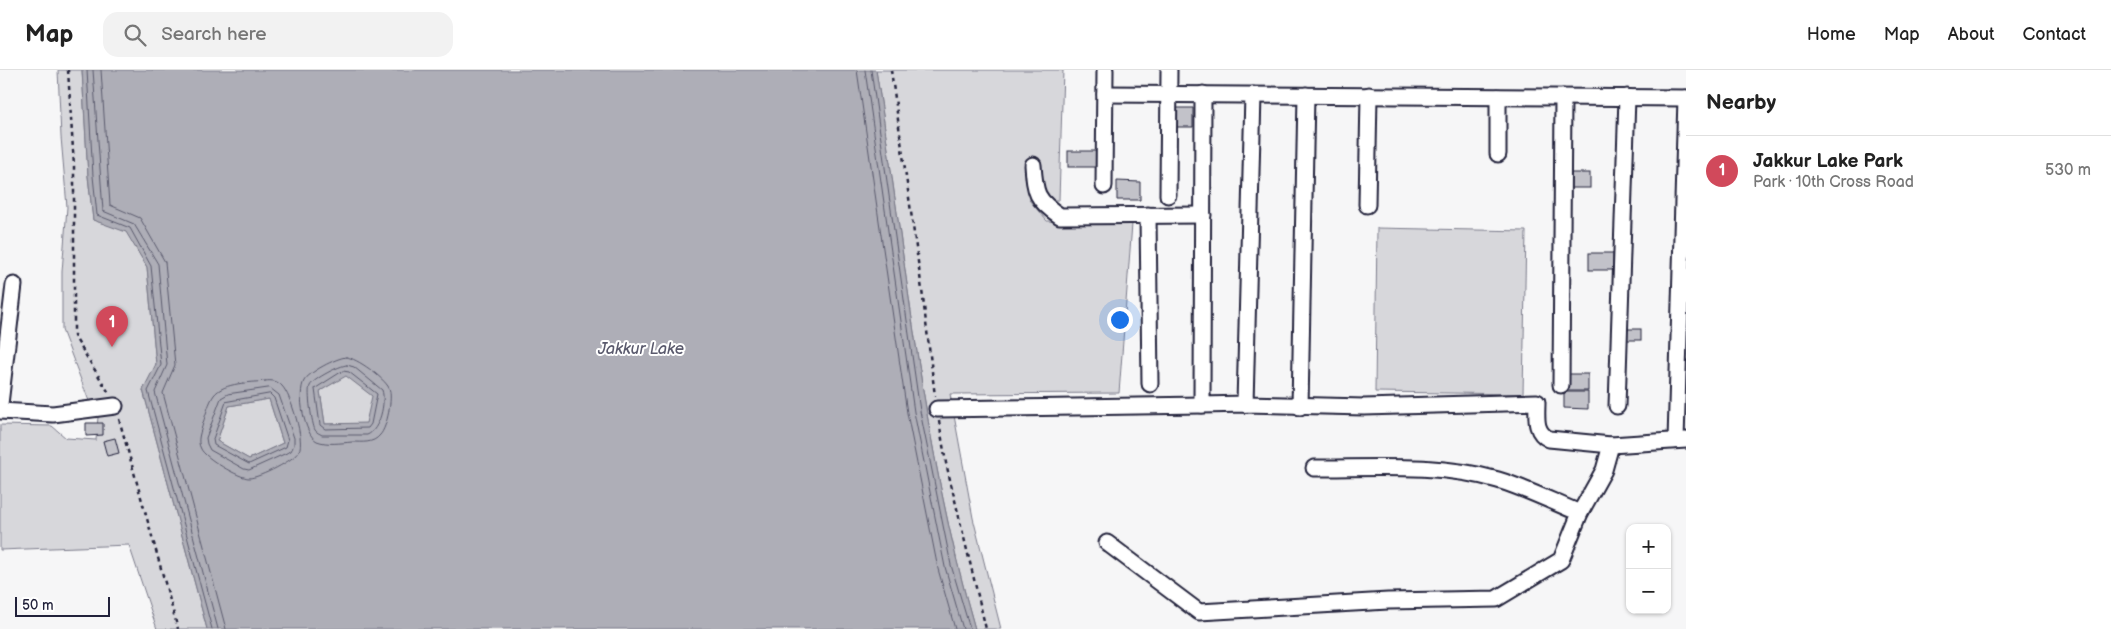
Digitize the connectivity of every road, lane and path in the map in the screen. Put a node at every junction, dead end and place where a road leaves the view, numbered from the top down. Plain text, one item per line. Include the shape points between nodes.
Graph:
1 (68, 70) edge
2 (891, 70) edge
3 (1105, 70) edge
4 (1170, 70) edge
5 (1105, 94) junction
6 (1169, 94) junction
7 (1202, 94) junction
8 (1253, 95) junction
9 (1306, 95) junction
10 (1369, 95) junction
11 (1498, 97) junction
12 (1563, 97) junction
13 (1627, 97) junction
14 (1686, 98) edge
15 (1498, 154) dead end
16 (1033, 165) dead end
17 (1104, 186) dead end
18 (1168, 195) dead end
19 (1368, 205) dead end
20 (1203, 214) junction
21 (1148, 215) junction
22 (14, 285) dead end
23 (1150, 384) dead end
24 (1560, 385) dead end
25 (0, 404) edge
26 (1245, 404) junction
27 (1202, 405) junction
28 (115, 406) junction
29 (1617, 406) dead end
30 (1300, 407) junction
31 (937, 409) junction
32 (0, 412) edge
33 (1681, 440) edge
34 (1611, 444) junction
35 (1314, 468) dead end
36 (1580, 513) junction
37 (1107, 543) dead end
38 (178, 629) edge
39 (986, 629) edge

1 - 28 path via 74,166 74,336
2 - 31 path
3 - 5 street
4 - 6 street
5 - 6 street
5 - 17 street
6 - 7 street
6 - 18 street
7 - 8 street
7 - 20 street
8 - 9 street
8 - 26 street
9 - 10 street
9 - 30 street
10 - 11 street
10 - 19 street
11 - 12 street
11 - 15 street
12 - 13 street
12 - 24 street
13 - 14 street
13 - 29 street
14 - 33 street
16 - 21 street via 1035,189 1044,205 1060,216
20 - 21 street
20 - 27 street
21 - 23 street
22 - 25 street
26 - 27 street
26 - 30 street
27 - 31 street
28 - 32 street via 53,414
28 - 38 path
30 - 34 street via 1536,402 1538,430 1542,436
31 - 39 path via 946,463
33 - 34 street
34 - 36 street via 1604,470
35 - 36 street via 1426,468 1460,472 1499,480
36 - 37 street via 1561,560 1496,599 1388,601 1199,612

